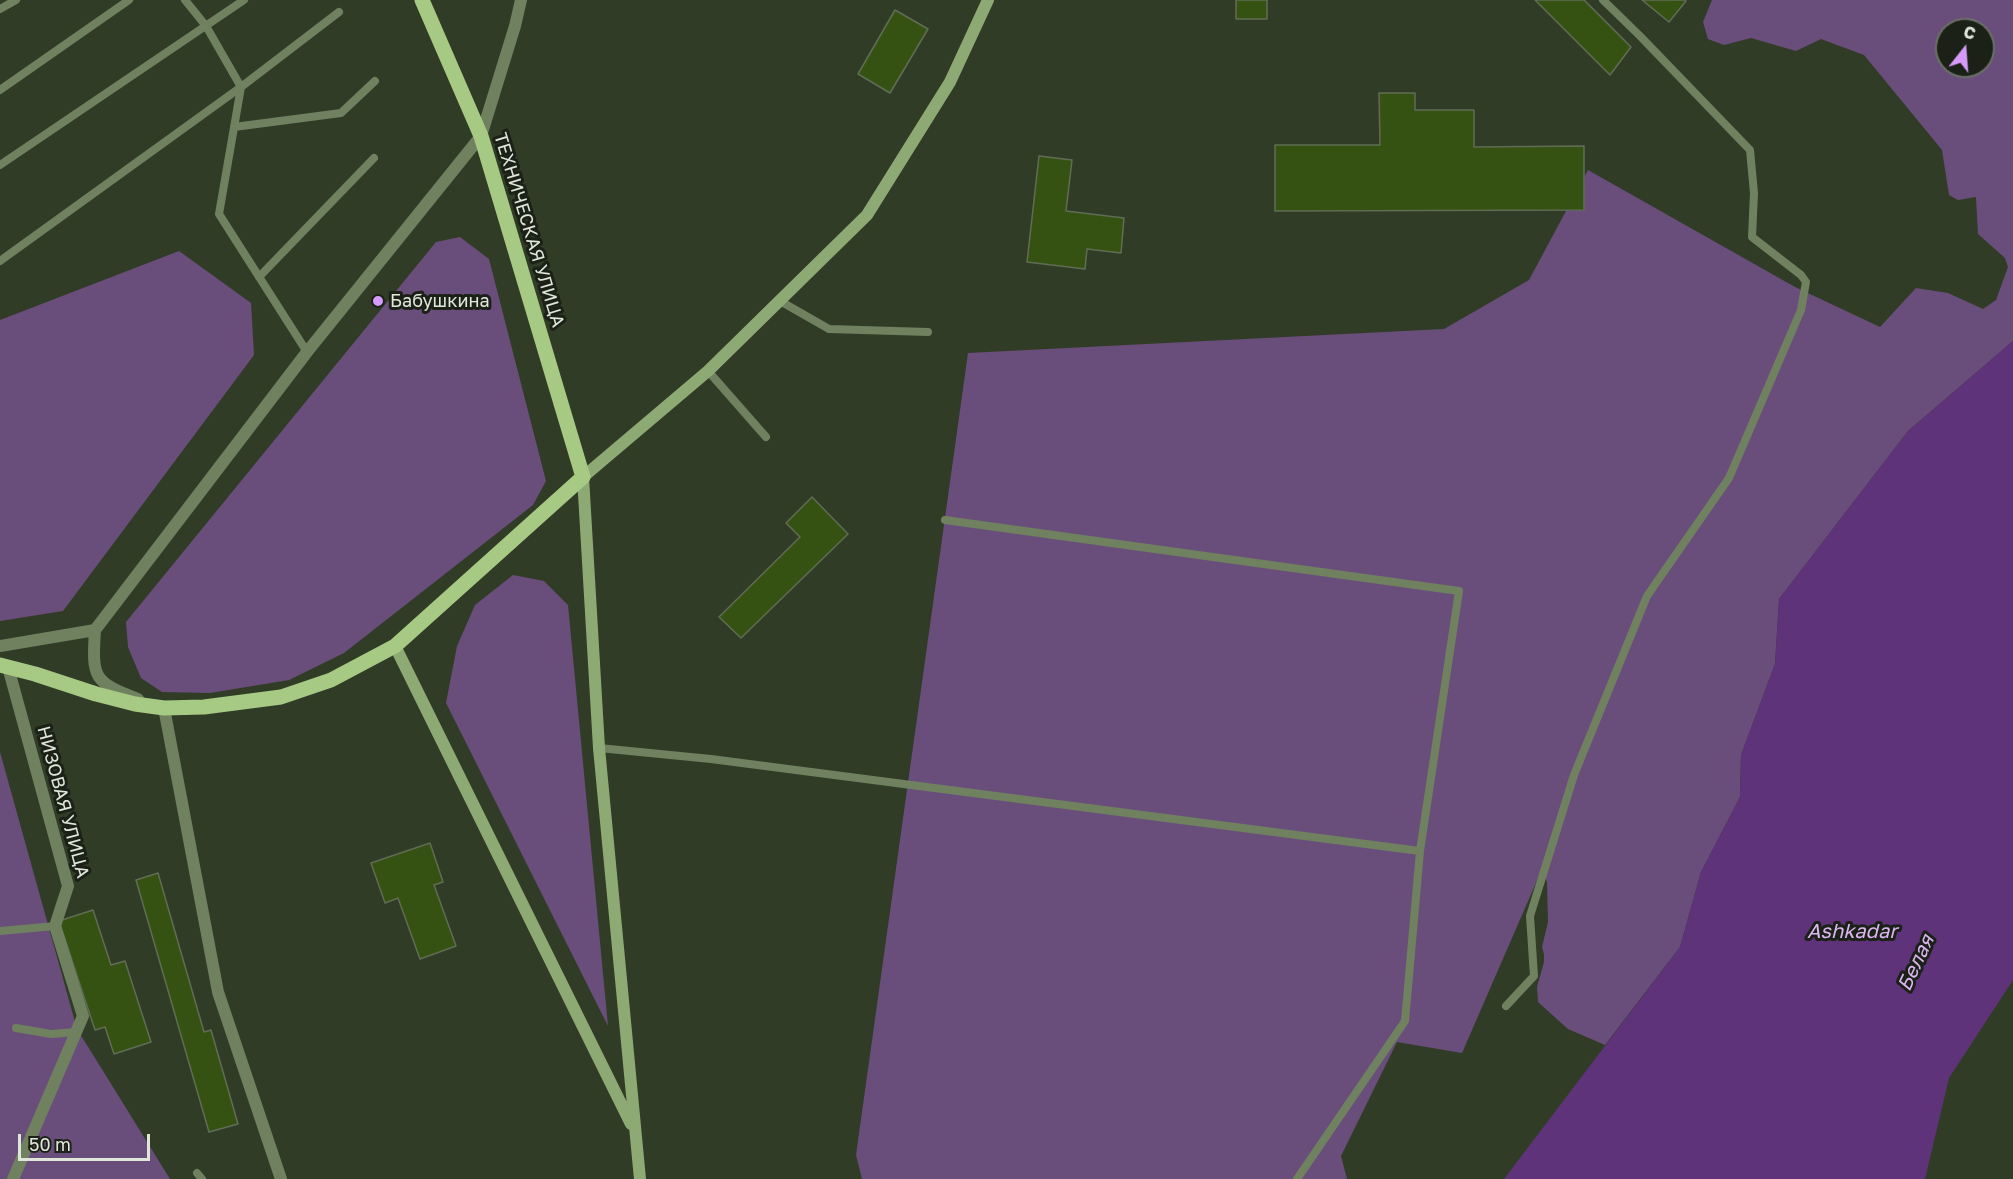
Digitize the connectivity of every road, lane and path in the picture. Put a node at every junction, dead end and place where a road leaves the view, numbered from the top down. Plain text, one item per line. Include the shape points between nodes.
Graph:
1 (16, 0) edge
2 (129, 0) edge
3 (185, 0) edge
4 (244, 0) edge
5 (422, 0) edge
6 (522, 0) edge
7 (988, 0) edge
8 (1603, 0) edge
9 (0, 9) edge
10 (339, 12) dead end
11 (206, 26) junction
12 (375, 81) dead end
13 (241, 87) junction
14 (0, 90) edge
15 (234, 127) junction
16 (481, 136) junction
17 (374, 158) dead end
18 (0, 165) edge
19 (0, 261) edge
20 (259, 277) junction
21 (780, 301) junction
22 (928, 332) dead end
23 (307, 352) junction
24 (708, 371) junction
25 (766, 437) dead end
26 (583, 477) junction
27 (945, 520) dead end
28 (95, 630) junction
29 (0, 646) edge
30 (395, 646) junction
31 (4, 666) edge
32 (164, 708) junction
33 (599, 748) junction
34 (1420, 851) junction
35 (55, 926) junction
36 (0, 931) edge
37 (1506, 1006) dead end
38 (16, 1028) dead end
39 (76, 1032) junction
40 (635, 1131) junction
41 (12, 1178) edge
42 (281, 1179) edge
43 (640, 1179) edge
44 (1297, 1179) edge

1 - 9 lane
2 - 14 lane
3 - 11 lane
4 - 11 lane
5 - 16 main road, ТЕХНИЧЕСКАЯ УЛИЦА
6 - 16 street
7 - 21 main road via 950,82 867,215
8 - 37 lane via 1750,150 1754,192 1752,237 1806,282 1801,310 1729,478 1647,596 1574,775 1530,916 1534,976
10 - 13 lane
11 - 13 lane
11 - 18 lane
12 - 15 lane via 342,113
13 - 15 lane
13 - 19 lane
15 - 20 lane via 219,214
16 - 23 street
16 - 26 main road, ТЕХНИЧЕСКАЯ УЛИЦА
17 - 20 lane
20 - 23 lane
21 - 22 lane via 829,329
21 - 24 main road
23 - 28 street
24 - 25 lane
24 - 26 main road
26 - 30 main road
26 - 33 main road
27 - 34 lane via 1459,591
28 - 29 street
28 - 32 street via 94,664 103,683
30 - 32 main road via 331,680 281,697
30 - 40 main road
31 - 32 main road via 96,694
31 - 35 street, НИЗОВАЯ УЛИЦА via 68,886
32 - 42 street via 218,992
33 - 34 lane via 711,759
33 - 40 main road
34 - 44 lane via 1406,1021
35 - 36 lane
35 - 39 street via 83,1016
38 - 39 lane via 51,1034
39 - 41 street
40 - 43 main road

